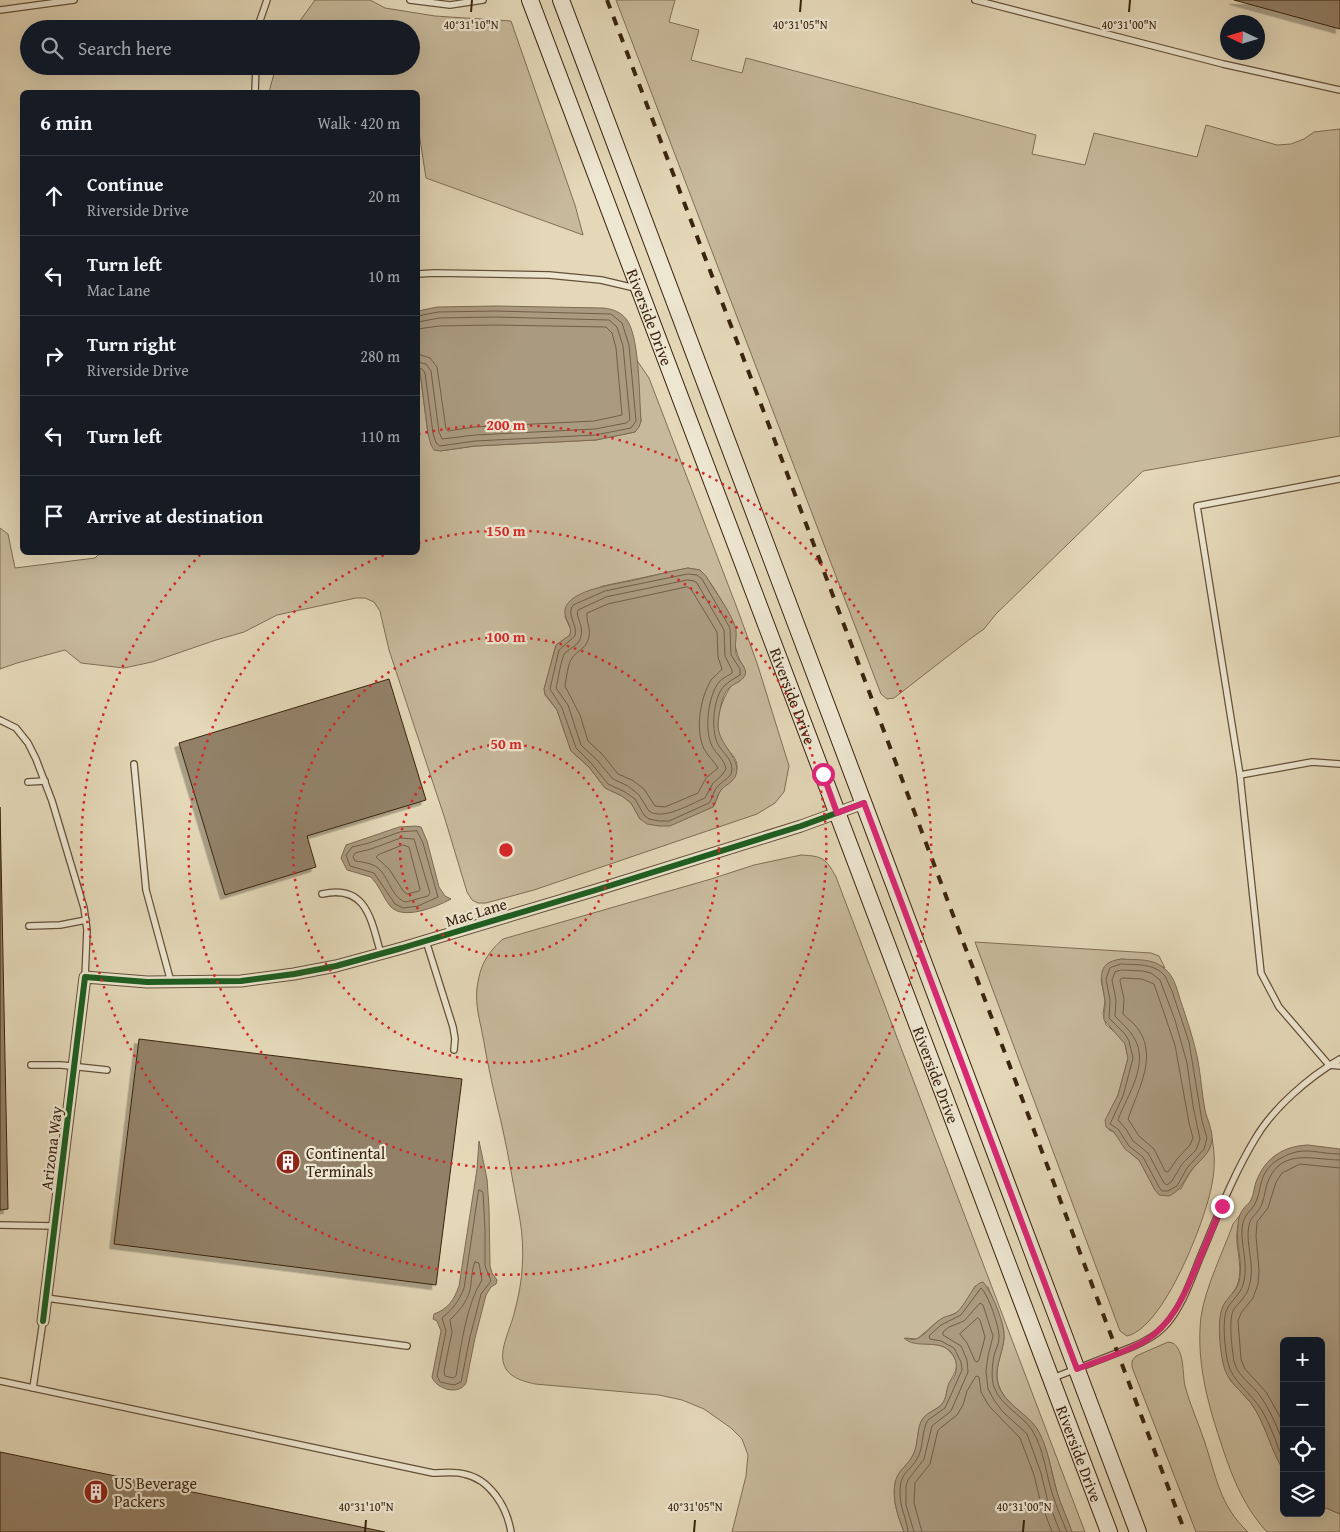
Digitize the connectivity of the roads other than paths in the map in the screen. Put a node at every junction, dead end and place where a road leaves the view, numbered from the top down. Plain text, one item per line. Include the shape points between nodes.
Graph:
1 (74, 0) edge
2 (267, 0) edge
3 (410, 0) edge
4 (483, 0) edge
5 (530, 0) edge
6 (561, 0) edge
7 (975, 0) edge
8 (0, 10) edge
9 (260, 20) edge
10 (256, 75) edge
11 (255, 90) edge
12 (1340, 90) edge
13 (420, 274) edge
14 (640, 289) junction
15 (1340, 479) edge
16 (0, 720) edge
17 (134, 764) dead end
18 (1340, 764) edge
19 (1240, 775) junction
20 (45, 781) junction
21 (28, 782) dead end
22 (864, 803) junction
23 (837, 813) junction
24 (322, 894) dead end
25 (86, 920) junction
26 (29, 926) dead end
27 (426, 941) junction
28 (381, 954) junction
29 (86, 977) junction
30 (171, 982) junction
31 (454, 1050) dead end
32 (1340, 1060) edge
33 (30, 1065) dead end
34 (74, 1066) junction
35 (1329, 1066) junction
36 (1340, 1066) edge
37 (107, 1070) dead end
38 (0, 1225) edge
39 (55, 1226) junction
40 (46, 1298) junction
41 (43, 1322) joint
42 (407, 1346) dead end
43 (1077, 1369) junction
44 (1051, 1379) junction
45 (0, 1381) edge
46 (33, 1388) junction
47 (511, 1532) edge
48 (1109, 1532) edge
49 (1138, 1532) edge

1 - 8 lane
2 - 9 lane
3 - 4 lane via 450,5
5 - 14 main road, Riverside Drive
6 - 22 main road, Riverside Drive
7 - 12 lane via 1223,64
10 - 11 lane
13 - 14 lane via 549,276 601,280
14 - 23 main road, Riverside Drive
15 - 19 lane via 1197,506
16 - 20 lane via 22,734
17 - 30 lane via 146,890
18 - 19 lane via 1312,762
19 - 35 lane via 1261,972 1279,1007
20 - 21 lane
20 - 25 lane via 82,897
22 - 23 street, Mac Lane
22 - 43 main road, Riverside Drive
23 - 27 street, Mac Lane
23 - 44 main road, Riverside Drive
24 - 28 lane via 346,893 366,907
25 - 26 lane
25 - 29 lane
27 - 28 street, Mac Lane
27 - 31 lane via 453,1027
28 - 30 street, Mac Lane via 269,978
29 - 30 street, Mac Lane
29 - 34 street, Arizona Way
32 - 35 lane
33 - 34 lane
34 - 37 lane
34 - 39 street, Arizona Way
35 - 36 lane
35 - 43 lane via 1284,1103 1254,1140 1186,1292 1170,1320 1145,1341
38 - 39 lane
39 - 40 street, Arizona Way
40 - 41 street, Arizona Way
40 - 42 lane
41 - 46 lane, Arizona Way
43 - 44 lane
43 - 49 main road, Riverside Drive
44 - 48 main road, Riverside Drive
45 - 46 lane
46 - 47 lane via 433,1473 464,1473 494,1493 503,1506

